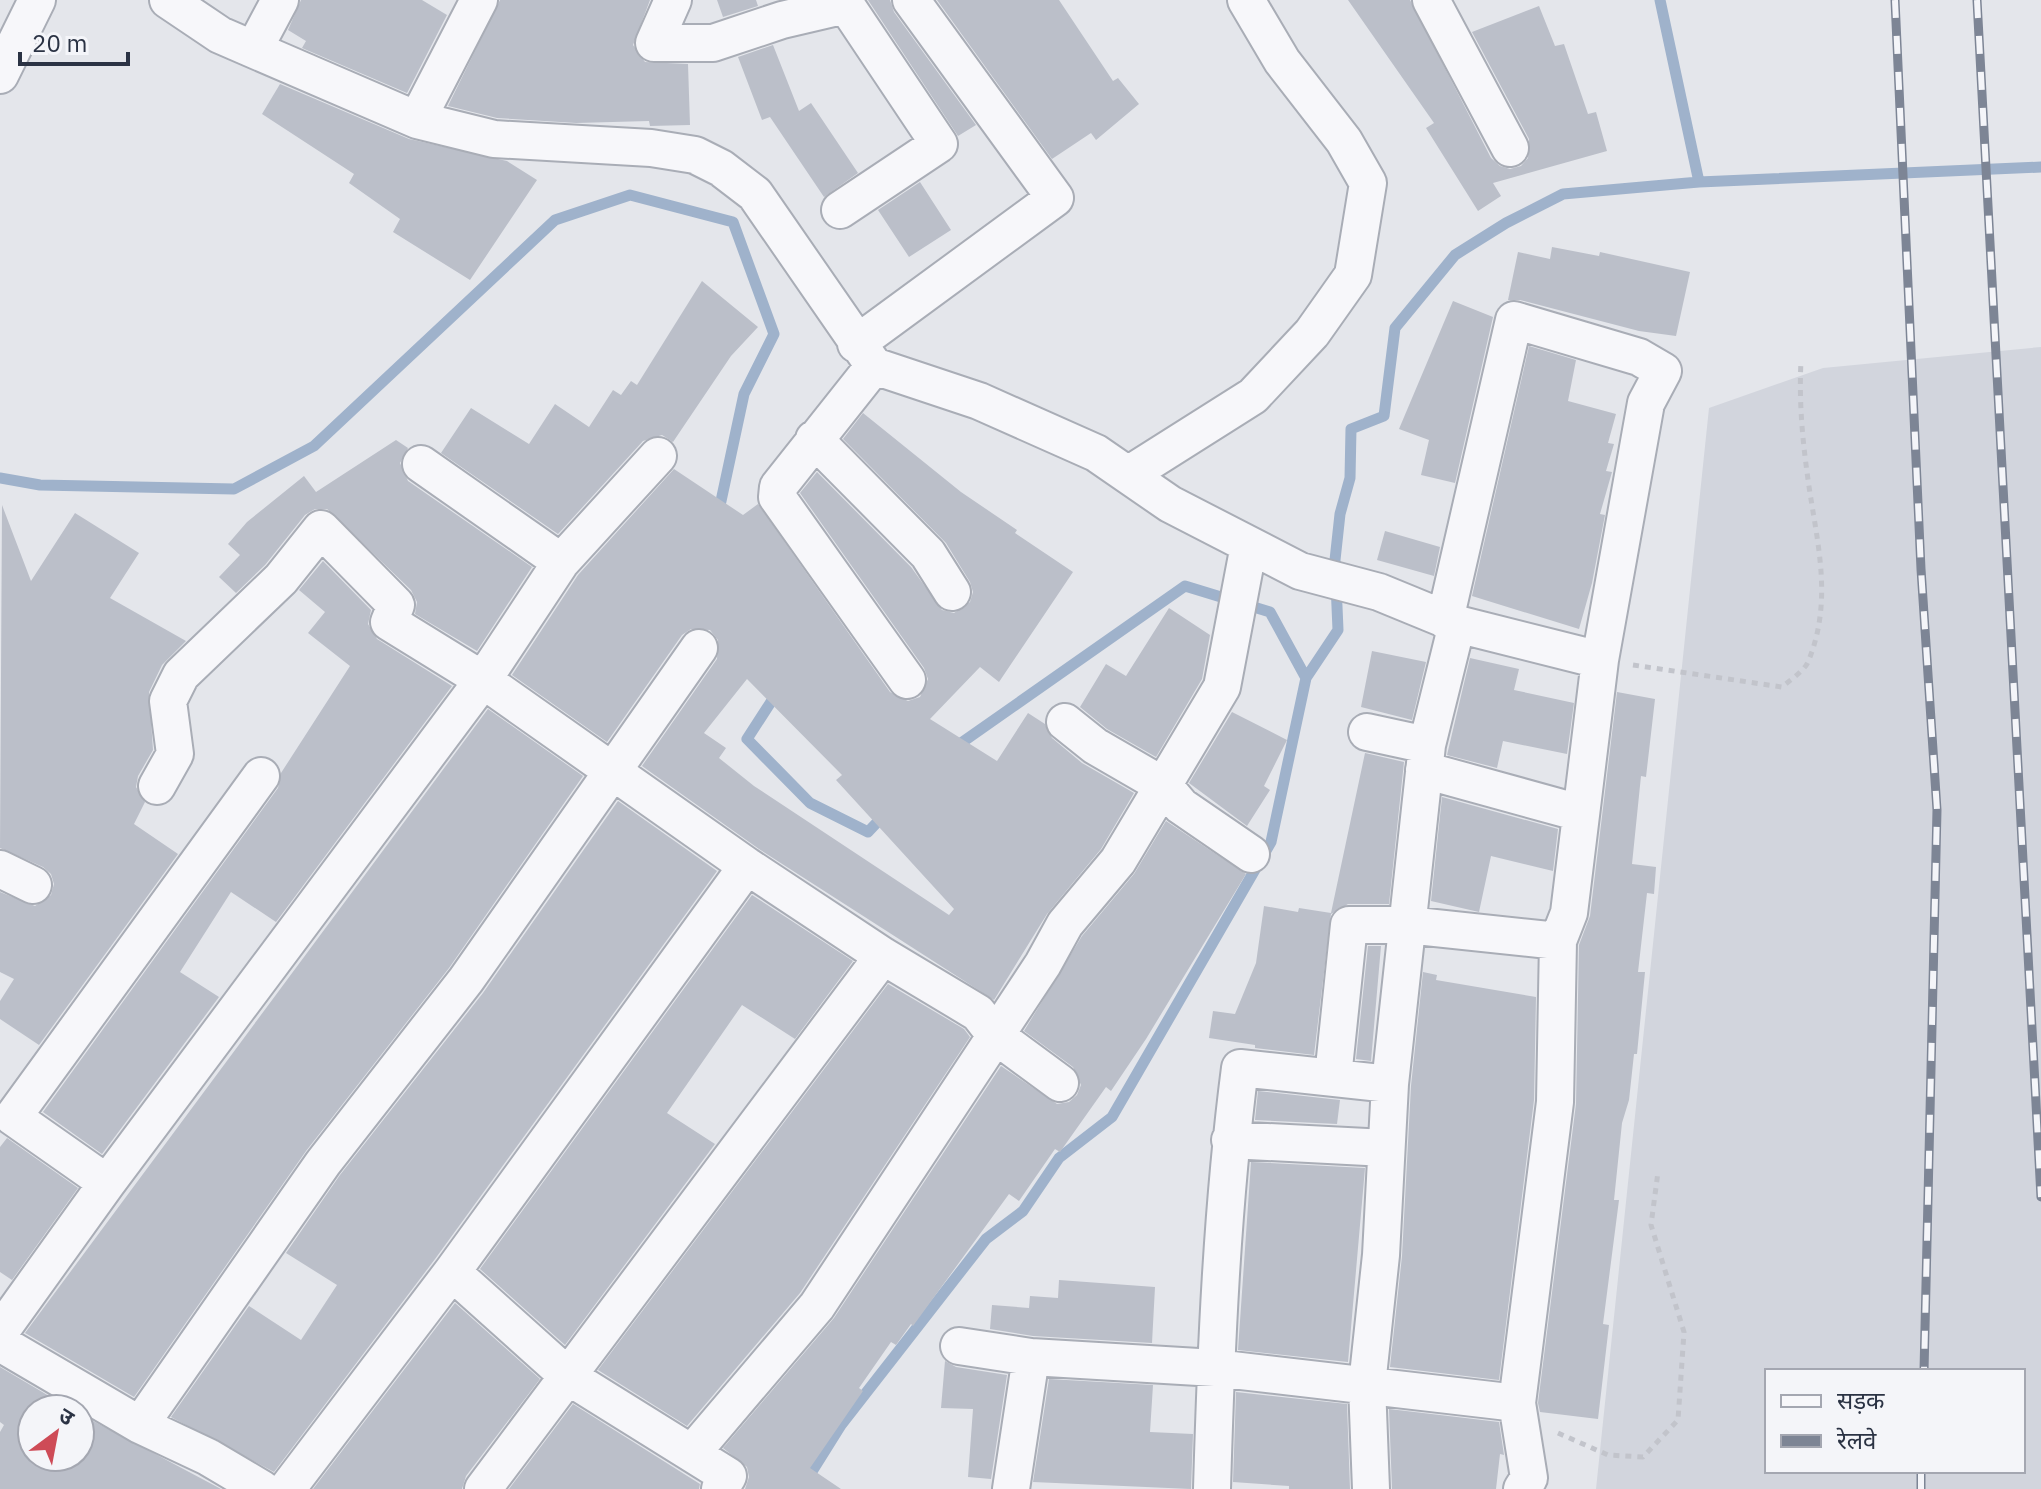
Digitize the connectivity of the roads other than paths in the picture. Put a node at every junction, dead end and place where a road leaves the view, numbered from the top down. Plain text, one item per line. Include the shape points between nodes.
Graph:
1 (37, 0) edge
2 (168, 0) edge
3 (280, 0) edge
4 (479, 0) edge
5 (673, 0) edge
6 (911, 0) edge
7 (1246, 0) edge
8 (1431, 0) edge
9 (255, 47) junction
10 (0, 75) edge
11 (417, 120) junction
12 (1510, 148) dead end
13 (840, 210) dead end
14 (865, 355) junction
15 (814, 439) junction
16 (658, 456) dead end
17 (421, 464) dead end
18 (1128, 475) junction
19 (1249, 545) junction
20 (561, 562) junction
21 (952, 592) dead end
22 (1451, 622) junction
23 (699, 648) dead end
24 (1600, 660) junction
25 (483, 680) junction
26 (907, 680) dead end
27 (1065, 722) dead end
28 (1367, 732) dead end
29 (1426, 758) junction
30 (613, 772) junction
31 (261, 776) dead end
32 (157, 786) dead end
33 (1164, 786) junction
34 (1580, 813) junction
35 (1251, 854) dead end
36 (747, 866) junction
37 (0, 869) edge
38 (33, 885) dead end
39 (1407, 925) junction
40 (1558, 941) junction
41 (883, 956) junction
42 (996, 1036) junction
43 (1333, 1077) junction
44 (1060, 1083) dead end
45 (1390, 1084) junction
46 (1230, 1140) junction
47 (1386, 1148) junction
48 (107, 1183) junction
49 (452, 1272) junction
50 (0, 1332) edge
51 (0, 1343) edge
52 (959, 1346) dead end
53 (1031, 1357) junction
54 (1215, 1368) junction
55 (569, 1377) junction
56 (1367, 1385) junction
57 (1517, 1403) junction
58 (140, 1425) junction
59 (692, 1453) junction
60 (262, 1489) edge
61 (287, 1489) edge
62 (483, 1489) edge
63 (720, 1489) edge
64 (1011, 1489) edge
65 (1212, 1489) edge
66 (1371, 1489) edge
67 (1522, 1489) edge

1 - 10 street
2 - 9 street via 220,35
3 - 9 street
4 - 11 street
5 - 13 street via 654,43 713,43 846,5 939,144
6 - 14 street via 1055,198
7 - 18 street via 1368,183 1353,275 1312,333 1253,396
8 - 12 street
9 - 11 street
11 - 14 street via 494,139 651,148 695,155 721,168 755,194
14 - 15 street
14 - 18 street via 1096,453
15 - 21 street via 928,554
15 - 26 street via 778,487 777,497
16 - 20 street
17 - 20 street
18 - 19 street via 1170,504
19 - 22 street via 1300,571 1379,592
19 - 33 street via 1222,687
20 - 25 street
22 - 24 street
22 - 24 street via 1514,320 1639,357 1663,371 1646,403
22 - 29 street
23 - 30 street
24 - 34 street
25 - 30 street
25 - 32 street via 389,622 396,605 321,529 281,579 181,675 168,701 175,754
25 - 48 street
27 - 33 street
28 - 29 street
29 - 34 street
29 - 39 street
30 - 36 street
30 - 58 street via 466,980 323,1163
31 - 48 street via 13,1117
33 - 35 street via 1181,806
33 - 42 street via 1118,861 1065,924
34 - 40 street via 1569,913
36 - 41 street
36 - 49 street
37 - 38 street
39 - 40 street
39 - 43 street via 1349,925
39 - 45 street
40 - 57 street via 1555,1102
41 - 42 street via 978,1013
41 - 55 street
42 - 44 street
42 - 59 street via 817,1306
43 - 45 street
43 - 46 street via 1240,1068
45 - 47 street
46 - 47 street
46 - 54 street
47 - 56 street
48 - 50 street
49 - 55 street
49 - 61 street
51 - 58 street
52 - 53 street
53 - 54 street
53 - 64 street
54 - 56 street
54 - 65 street
55 - 59 street
55 - 62 street
56 - 57 street
56 - 66 street
57 - 67 street via 1529,1478
58 - 60 street
59 - 63 street via 728,1476

